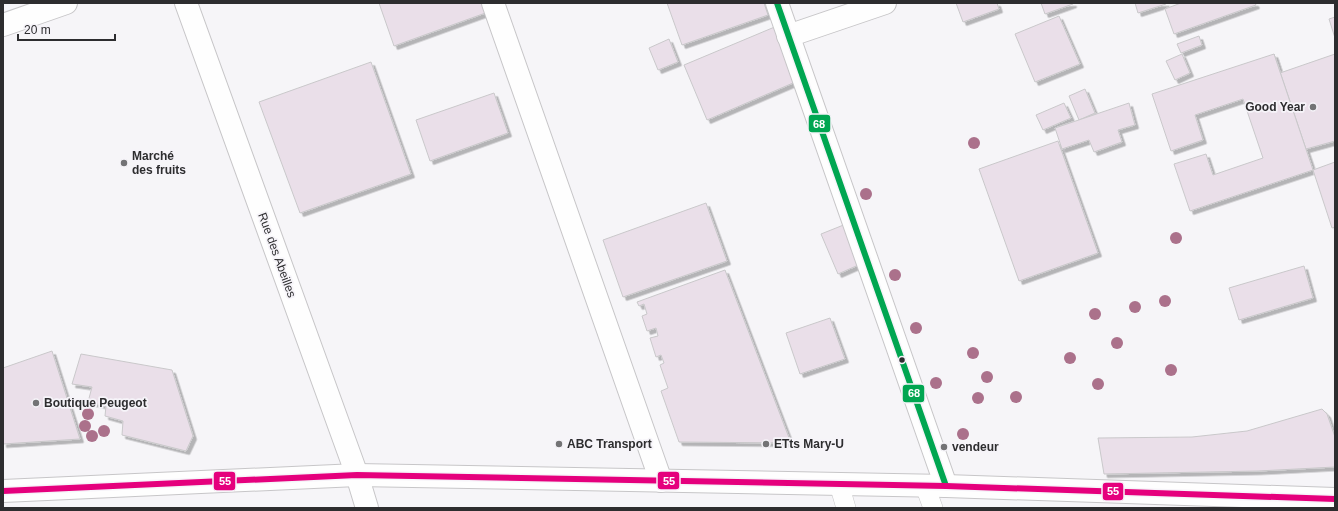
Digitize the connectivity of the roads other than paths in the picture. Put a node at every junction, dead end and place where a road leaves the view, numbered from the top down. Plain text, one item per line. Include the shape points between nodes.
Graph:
1 (66, 3) edge
2 (186, 3) edge
3 (493, 3) edge
4 (777, 3) edge
5 (885, 3) edge
6 (3, 25) edge
7 (788, 36) junction
8 (357, 475) junction
9 (661, 481) junction
10 (839, 484) junction
11 (936, 486) junction
12 (3, 491) edge
13 (1335, 499) edge
14 (367, 508) edge
15 (846, 508) edge
16 (933, 508) edge

1 - 6 street
2 - 8 street, Rue des Abeilles
3 - 9 street
4 - 7 street
5 - 7 street
7 - 11 street
8 - 9 street
8 - 12 street
8 - 14 street, Rue des Abeilles
9 - 10 street
10 - 11 street
10 - 15 lane
11 - 13 street
11 - 16 lane

